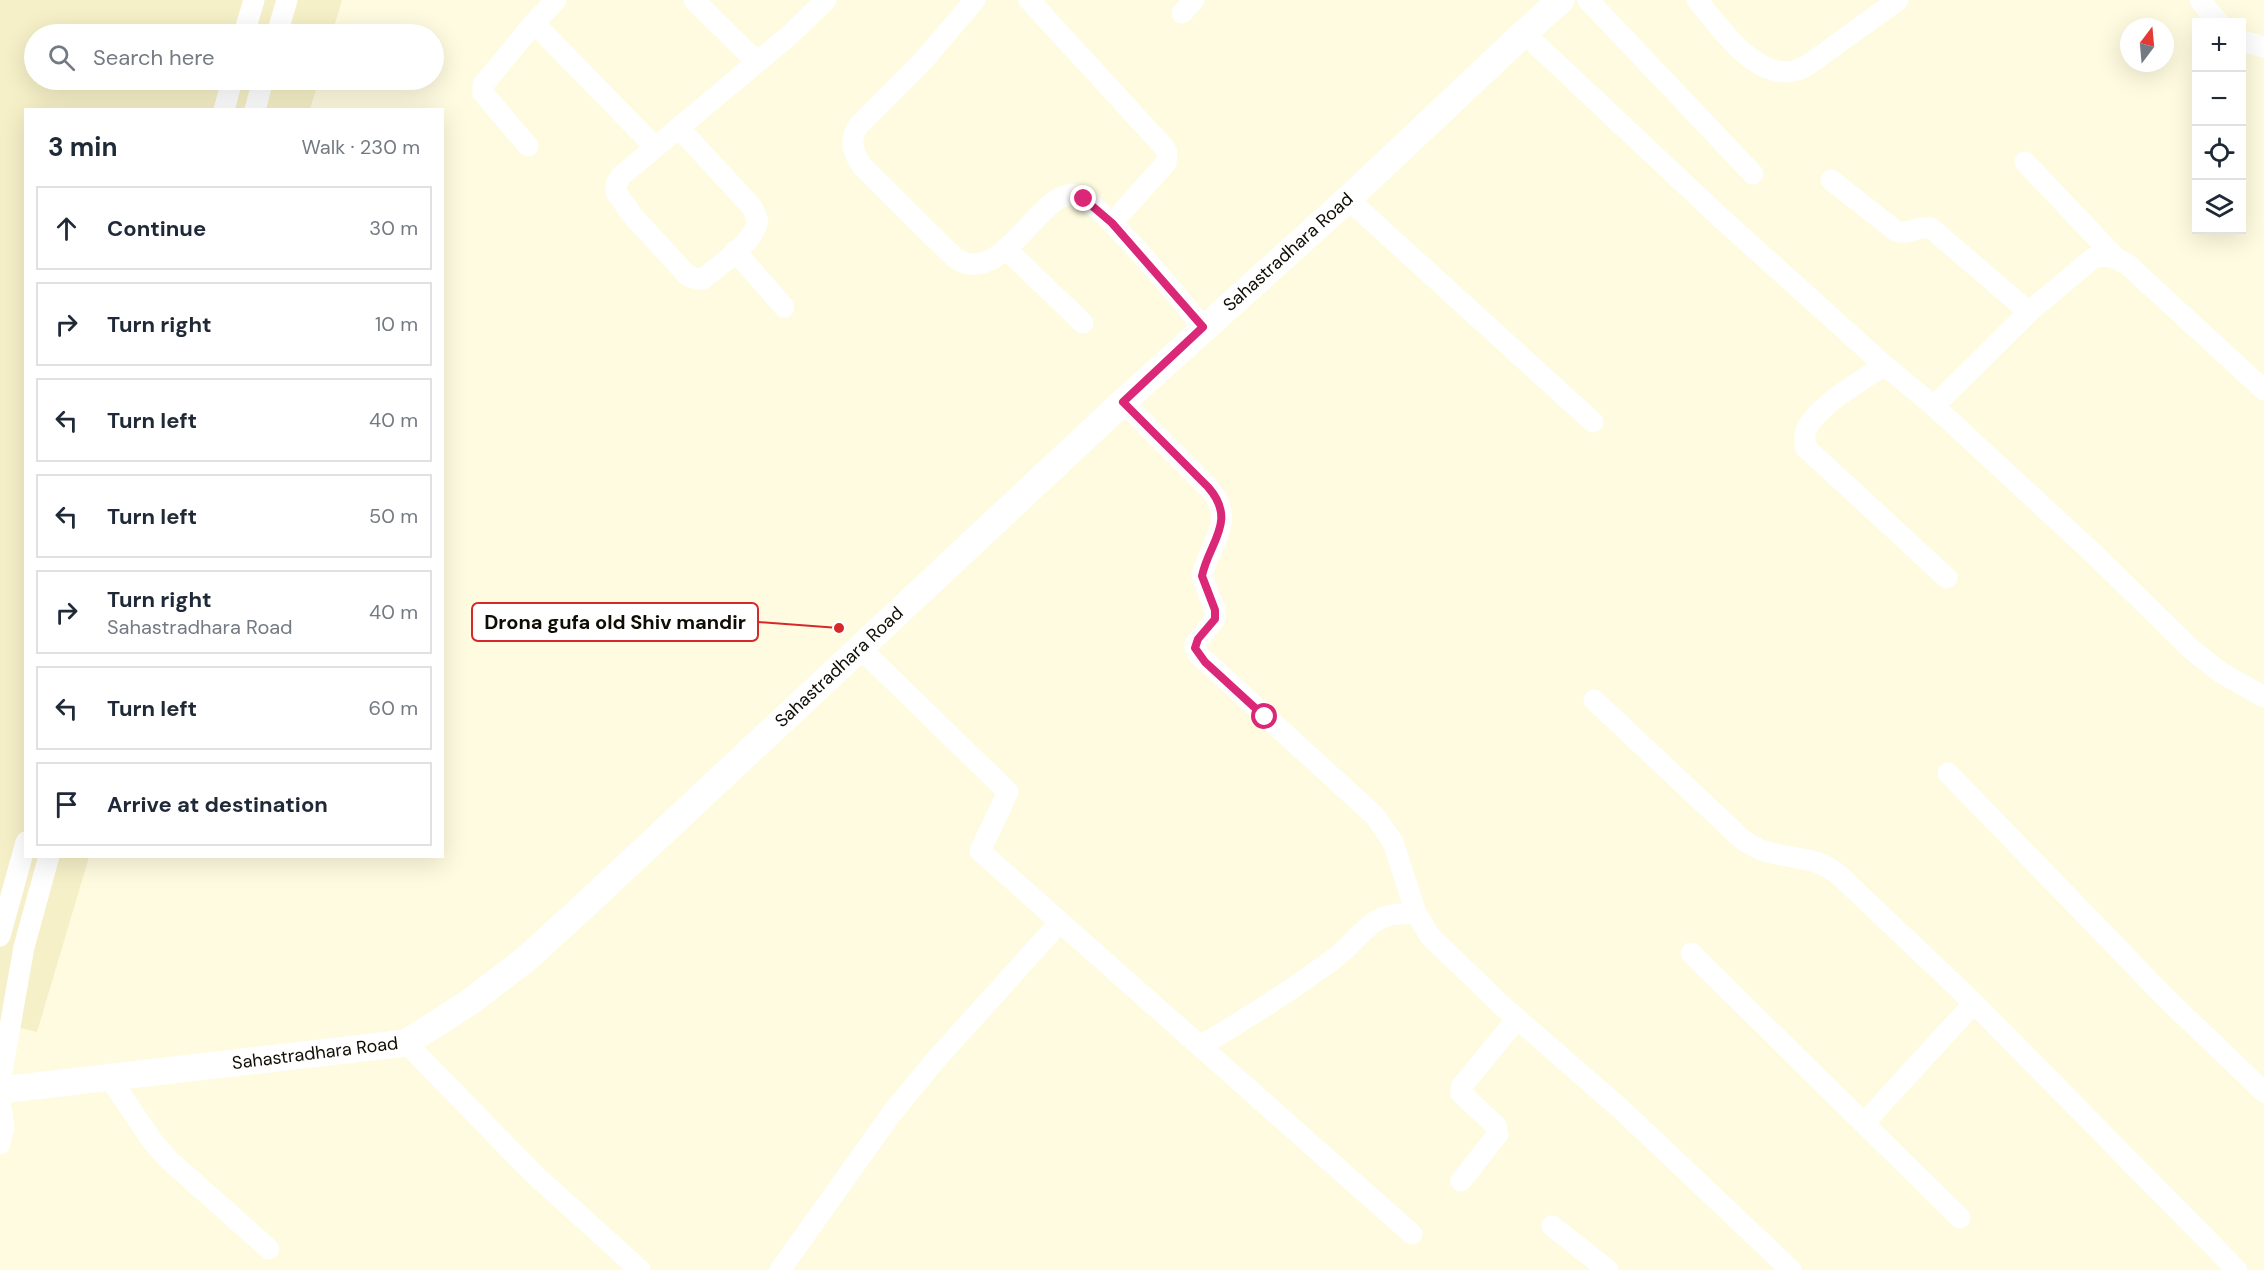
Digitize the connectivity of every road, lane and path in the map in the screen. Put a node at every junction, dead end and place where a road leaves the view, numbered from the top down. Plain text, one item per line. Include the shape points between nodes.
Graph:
1 (254, 0) edge
2 (287, 0) edge
3 (556, 0) edge
4 (694, 0) edge
5 (826, 0) edge
6 (975, 0) edge
7 (1029, 0) edge
8 (1561, 0) edge
9 (1588, 0) edge
10 (1697, 0) edge
11 (1898, 0) edge
12 (2200, 0) edge
13 (2215, 18) edge
14 (534, 22) junction
15 (247, 24) edge
16 (280, 24) edge
17 (1524, 33) junction
18 (2246, 42) edge
19 (2264, 47) edge
20 (757, 62) junction
21 (229, 90) edge
22 (260, 90) edge
23 (225, 108) edge
24 (256, 108) edge
25 (679, 128) junction
26 (528, 146) dead end
27 (655, 147) junction
28 (2025, 162) dead end
29 (1753, 174) dead end
30 (1831, 180) dead end
31 (1348, 200) junction
32 (1112, 223) junction
33 (1006, 249) junction
34 (735, 251) junction
35 (2116, 258) junction
36 (784, 308) dead end
37 (2029, 312) junction
38 (1083, 323) dead end
39 (1203, 327) junction
40 (1884, 365) junction
41 (2264, 390) edge
42 (1123, 402) junction
43 (1934, 406) junction
44 (1593, 422) dead end
45 (1947, 578) dead end
46 (860, 648) junction
47 (2264, 697) edge
48 (1594, 700) dead end
49 (1947, 773) dead end
50 (24, 849) edge
51 (48, 858) edge
52 (1416, 913) junction
53 (1060, 922) junction
54 (0, 936) edge
55 (1691, 953) dead end
56 (1974, 1003) junction
57 (1517, 1019) junction
58 (406, 1043) junction
59 (1200, 1046) junction
60 (109, 1077) junction
61 (0, 1083) edge
62 (0, 1090) edge
63 (2264, 1092) edge
64 (0, 1100) edge
65 (1865, 1122) junction
66 (0, 1144) edge
67 (1461, 1181) dead end
68 (1960, 1218) dead end
69 (1551, 1226) dead end
70 (1412, 1234) dead end
71 (269, 1250) dead end
72 (640, 1270) edge
73 (780, 1270) edge
74 (1608, 1270) edge
75 (1791, 1270) edge
76 (2237, 1270) edge

1 - 15 street
2 - 16 street
3 - 14 street
4 - 20 street
5 - 20 street
6 - 33 street via 922,63 859,125 852,144 862,166 955,258 971,264 984,262
7 - 32 street via 1167,153 1166,163
8 - 17 main road, Sahastradhara Road
9 - 29 street
10 - 11 street via 1745,54 1769,69 1783,72 1808,65
12 - 13 street
14 - 26 street via 483,85 483,93
14 - 27 street
17 - 31 main road, Sahastradhara Road
17 - 40 street
18 - 19 street
20 - 25 street
21 - 23 street
22 - 24 street
25 - 27 street
25 - 34 street via 756,214 754,232
27 - 34 street via 616,184 616,192 632,215 693,279 703,279
28 - 35 street
30 - 37 street via 1896,231 1931,228
31 - 39 main road, Sahastradhara Road
31 - 44 street
32 - 33 street via 1084,199 1064,195
32 - 39 street
33 - 38 street
34 - 36 street
35 - 37 street via 2093,258
35 - 41 street
37 - 43 street
39 - 42 main road, Sahastradhara Road
40 - 43 street
40 - 45 street via 1827,406 1808,427 1805,447
42 - 46 main road, Sahastradhara Road
42 - 52 street via 1208,487 1221,510 1219,534 1202,576 1215,619 1198,639 1196,651 1375,816 1398,853
43 - 47 street via 2191,649 2220,672
46 - 53 street via 1008,792 980,851
46 - 58 main road, Sahastradhara Road via 525,959 470,1002
48 - 56 street via 1732,832 1761,850 1814,860 1829,867
49 - 63 street via 2168,1000
50 - 54 street
51 - 61 street via 24,947
52 - 57 street via 1430,936
52 - 59 street via 1376,920 1303,981
53 - 59 street
53 - 73 street via 919,1080
55 - 65 street
56 - 65 street
56 - 76 street
57 - 67 street via 1461,1087 1461,1093 1496,1126 1498,1134
57 - 75 street via 1623,1111
58 - 60 main road, Sahastradhara Road
58 - 72 street via 534,1174
59 - 70 street
60 - 62 main road, Sahastradhara Road
60 - 71 street via 153,1143
64 - 66 street via 4,1127
65 - 68 street
69 - 74 street

